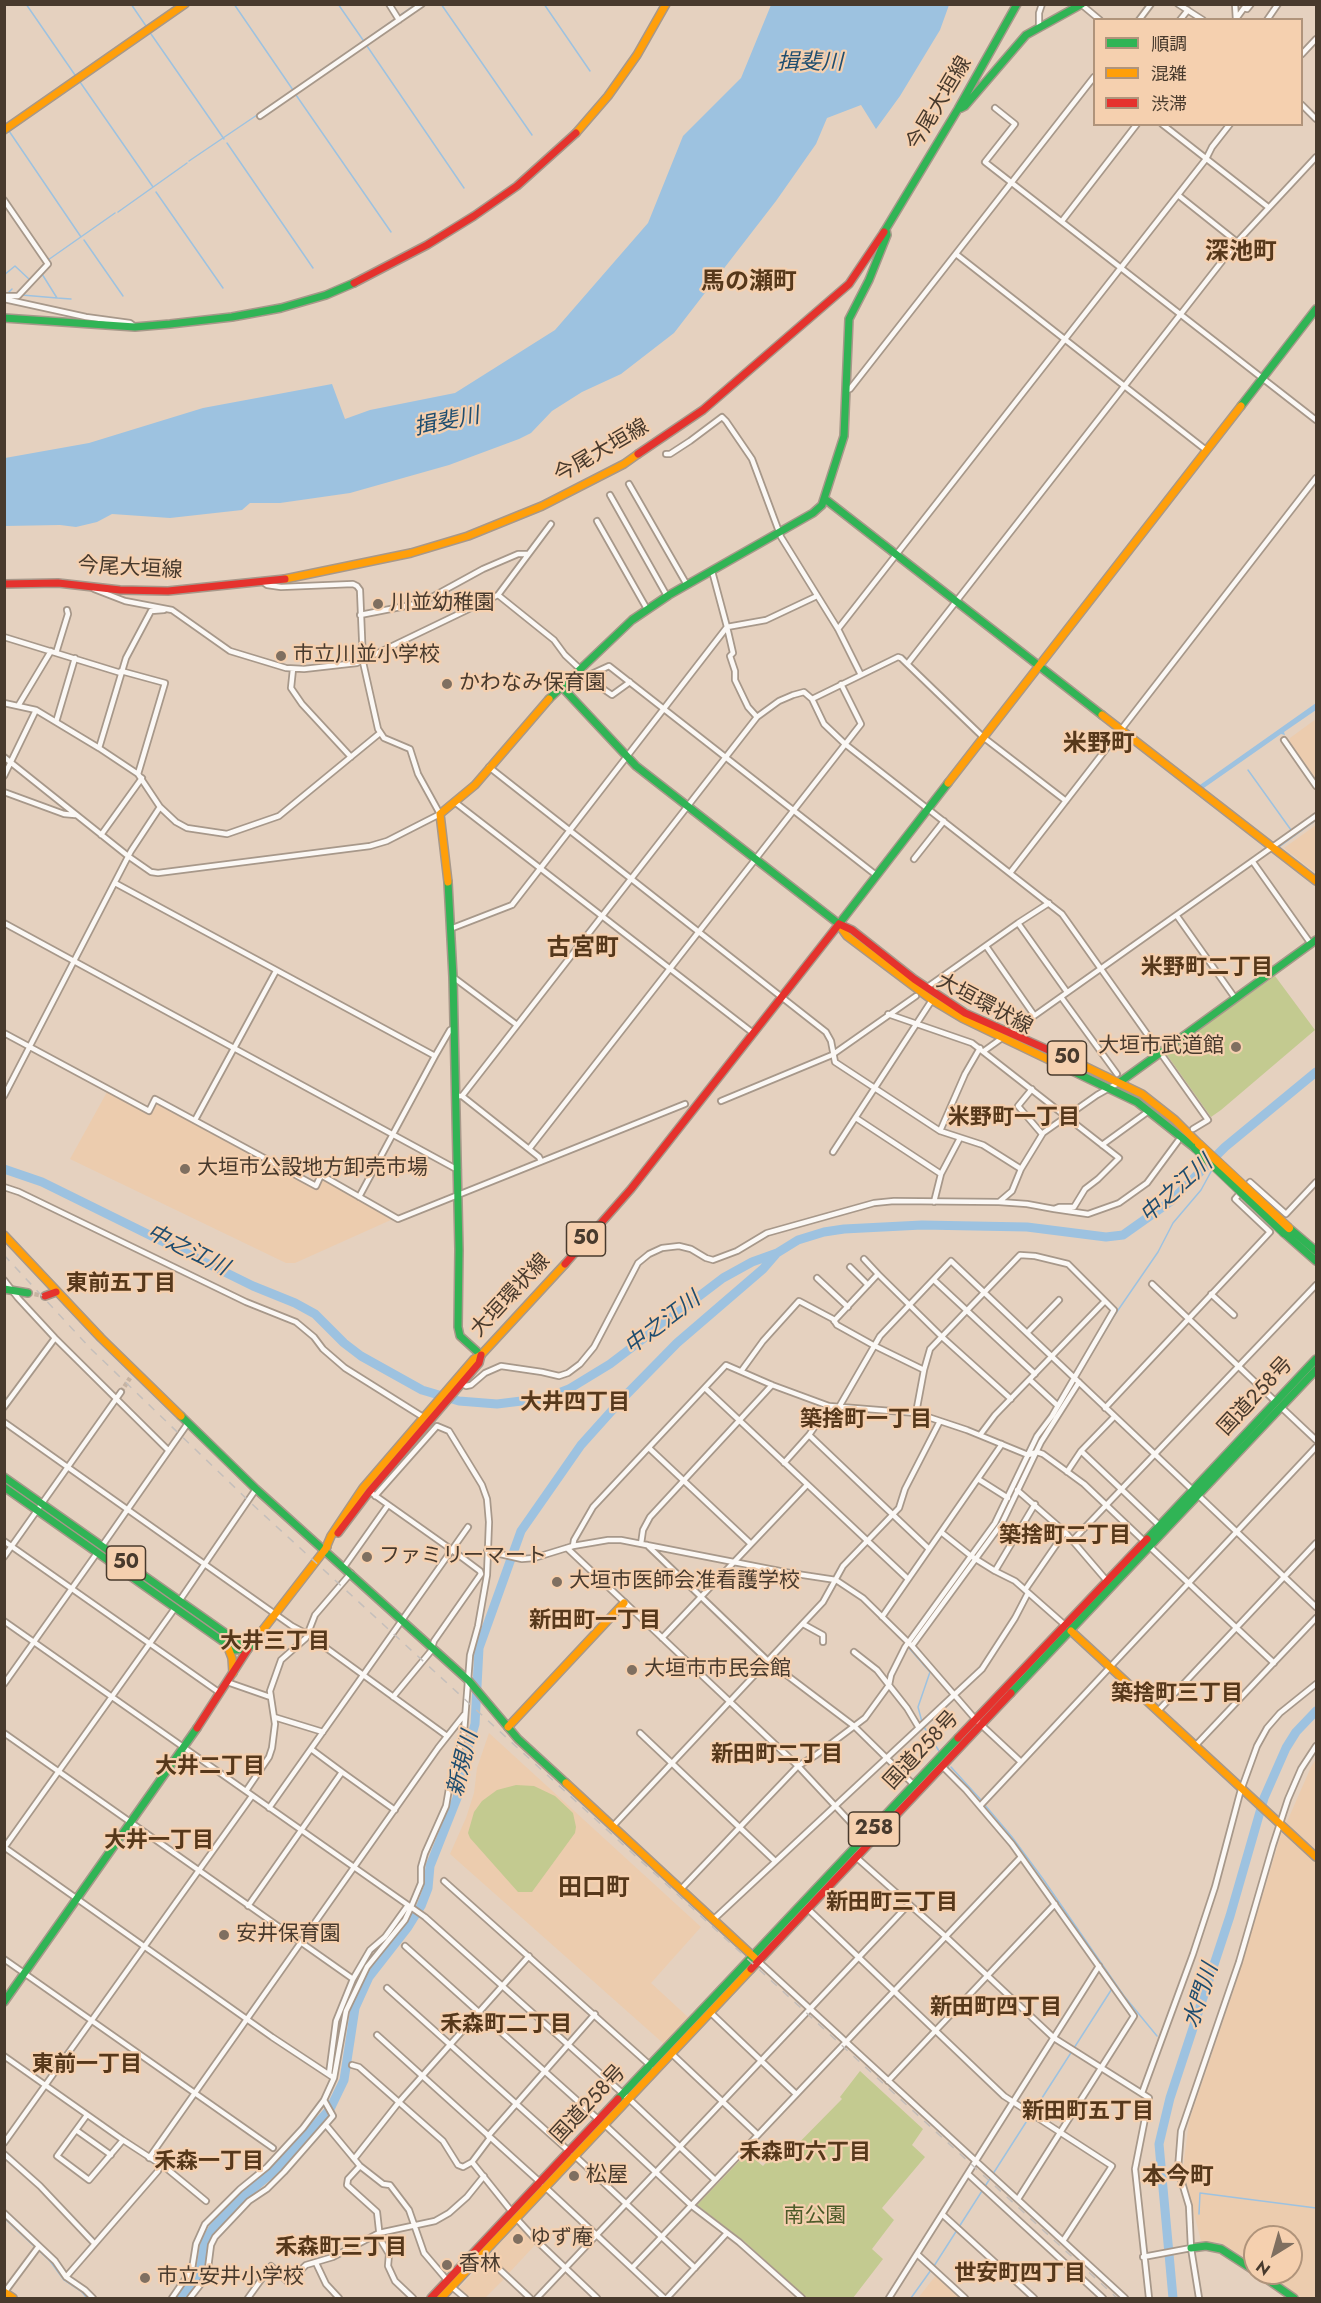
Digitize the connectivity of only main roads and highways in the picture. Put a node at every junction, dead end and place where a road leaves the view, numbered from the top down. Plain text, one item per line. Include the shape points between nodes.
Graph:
1 (185, 4) edge
2 (666, 4) edge
3 (1017, 4) edge
4 (1082, 5) edge
5 (958, 109) junction
6 (4, 130) edge
7 (886, 230) junction
8 (1317, 309) edge
9 (4, 318) edge
10 (825, 499) junction
11 (4, 584) edge
12 (1039, 665) junction
13 (561, 686) junction
14 (1317, 881) edge
15 (839, 924) junction
16 (1314, 942) edge
17 (921, 990) junction
18 (1005, 1036) junction
19 (1118, 1078) junction
20 (1197, 1146) junction
21 (1286, 1230) junction
22 (4, 1235) edge
23 (1317, 1251) edge
24 (1317, 1261) edge
25 (4, 1289) edge
26 (56, 1292) junction
27 (28, 1293) tunnel mouth
28 (45, 1296) tunnel mouth
29 (481, 1355) junction
30 (1317, 1359) edge
31 (1317, 1370) edge
32 (1279, 1405) junction
33 (427, 1416) junction
34 (4, 1476) edge
35 (4, 1487) edge
36 (1195, 1494) junction
37 (1148, 1544) junction
38 (100, 1549) junction
39 (325, 1550) junction
40 (624, 1603) road end
41 (178, 1604) junction
42 (1068, 1628) junction
43 (227, 1645) junction
44 (248, 1649) junction
45 (233, 1673) junction
46 (979, 1723) junction
47 (508, 1727) junction
48 (868, 1840) junction
49 (1317, 1857) edge
50 (756, 1959) junction
51 (4, 2002) edge
52 (626, 2097) junction
53 (514, 2215) junction
54 (1188, 2248) road end
55 (1243, 2263) edge
56 (450, 2284) junction
57 (1275, 2285) edge
58 (5, 2293) edge
59 (13, 2298) edge
60 (431, 2298) edge
61 (441, 2298) edge
62 (1294, 2298) edge

1 - 6 main road
2 - 9 main road via 637,55 574,135 517,186 371,276 282,308 232,317 135,327
3 - 5 main road, 今尾大垣線
4 - 5 main road via 1018,41 965,106
5 - 7 main road, 今尾大垣線
7 - 10 main road via 869,280 849,319 844,436
7 - 11 main road, 今尾大垣線 via 863,267 834,299 703,410 624,464 533,510 468,536 294,578 168,591 32,582
8 - 12 main road
10 - 12 main road
10 - 13 main road via 813,513 647,609
12 - 14 main road
12 - 15 main road
13 - 15 main road via 626,757
13 - 29 main road via 475,785 440,814 447,866 459,1096 458,1327 460,1336
15 - 17 main road, 大垣環状線 / 50 via 852,930
15 - 29 main road, 大垣環状線 / 50 via 631,1189
16 - 19 main road
17 - 18 main road, 大垣環状線 / 50
17 - 18 main road, 大垣環状線 / 50 via 932,1000
18 - 19 main road, 大垣環状線 / 50
18 - 20 main road, 大垣環状線 / 50 via 1137,1102
19 - 20 main road, 大垣環状線 / 50 via 1175,1120
20 - 21 main road, 大垣環状線 / 50, bridge
21 - 23 main road, 大垣環状線 / 50
21 - 24 main road, 大垣環状線 / 50
22 - 26 main road
25 - 27 main road
26 - 28 main road
26 - 39 main road via 133,1375
29 - 33 main road, 大垣環状線 / 50
30 - 32 main road, 国道258号 / 258
31 - 32 main road, 国道258号 / 258
32 - 36 main road, 国道258号 / 258
33 - 39 main road, 大垣環状線 / 50 via 372,1494
33 - 39 main road, 大垣環状線 / 50 via 363,1488 330,1536
34 - 38 main road, 50
35 - 38 main road, 50
36 - 37 main road, 国道258号 / 258
36 - 37 main road, 国道258号 / 258 via 1160,1526
37 - 42 main road, 国道258号 / 258
37 - 42 main road, 国道258号 / 258 via 1107,1581
38 - 41 main road, 50
39 - 44 main road, 大垣環状線 / 50
39 - 47 main road via 472,1684
40 - 47 main road
41 - 43 main road, 50
41 - 44 main road, 50
42 - 46 main road, 国道258号 / 258
42 - 49 main road
43 - 44 main road, 50 via 235,1650
43 - 45 main road
44 - 45 main road, 大垣環状線
45 - 51 main road, 大垣環状線
46 - 48 main road, 国道258号 / 258 via 915,1786
46 - 48 main road, 国道258号 / 258 via 943,1767
47 - 50 main road
48 - 50 main road, 国道258号 / 258
48 - 50 main road, 国道258号 / 258 via 857,1858
50 - 52 main road, 国道258号 / 258 via 651,2066
50 - 52 main road, 国道258号 / 258 via 711,2013
52 - 53 main road, 国道258号 / 258
53 - 56 main road, 国道258号 / 258
53 - 56 main road, 国道258号 / 258 via 483,2254
54 - 55 main road via 1221,2249
56 - 60 main road, 国道258号 / 258
56 - 61 main road, 国道258号 / 258
57 - 62 main road
58 - 59 main road

